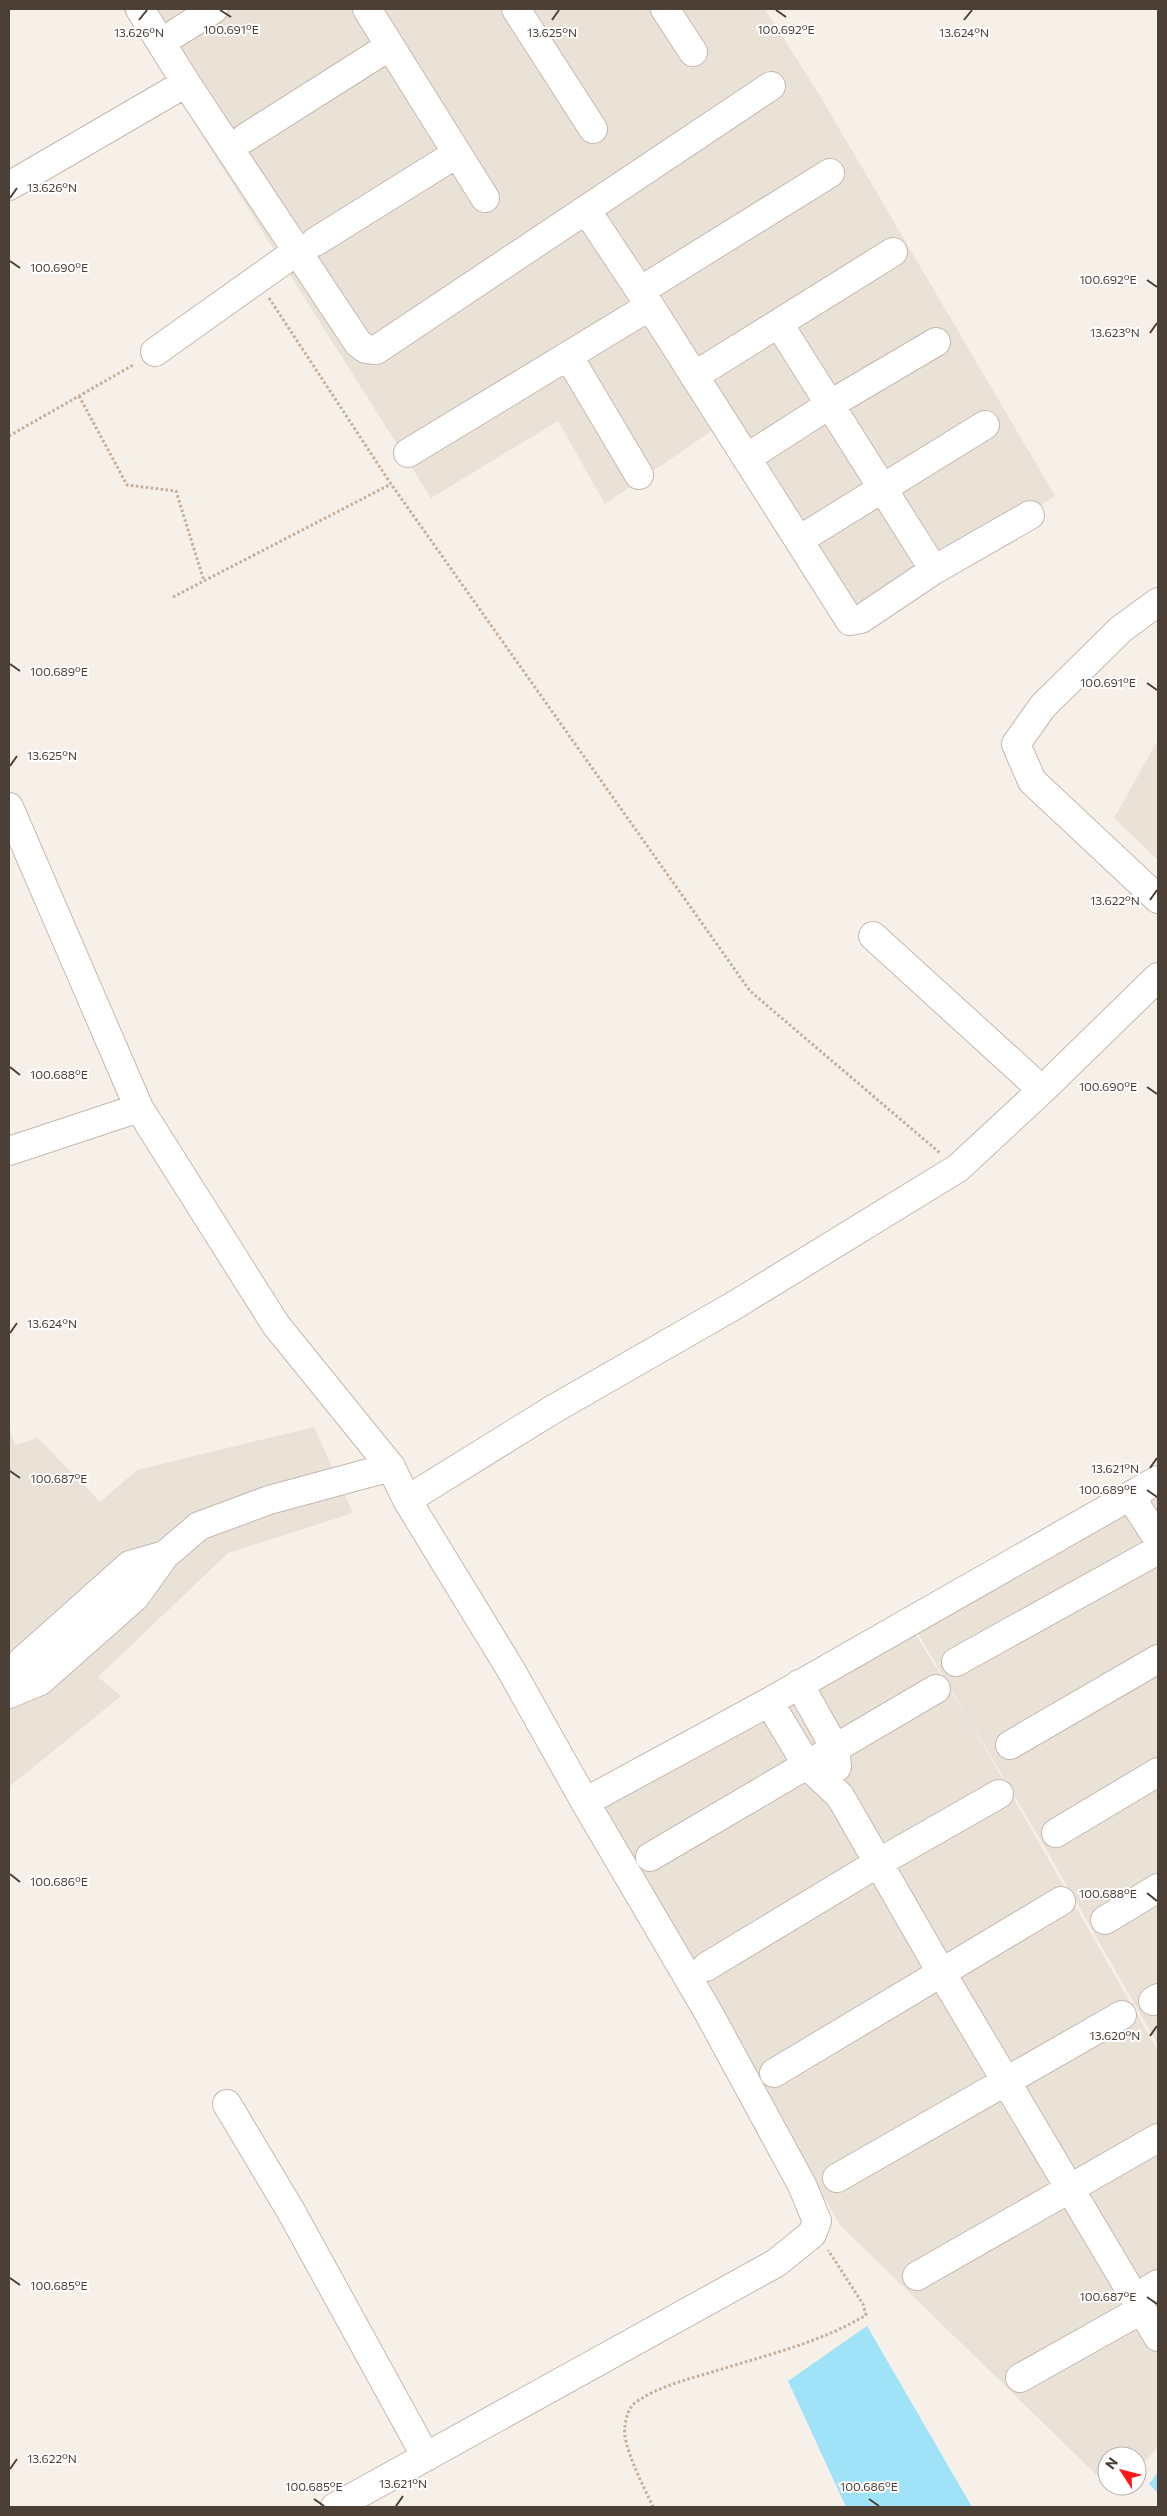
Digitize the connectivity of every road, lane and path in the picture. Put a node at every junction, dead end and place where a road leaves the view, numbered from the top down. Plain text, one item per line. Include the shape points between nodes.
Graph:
1 (140, 9) edge
2 (214, 9) edge
3 (367, 9) edge
4 (516, 9) edge
5 (665, 9) edge
6 (176, 33) dead end
7 (390, 46) junction
8 (693, 52) dead end
9 (186, 83) junction
10 (771, 86) dead end
11 (593, 129) dead end
12 (245, 138) dead end
13 (456, 154) junction
14 (830, 173) dead end
15 (9, 186) edge
16 (485, 198) dead end
17 (587, 210) junction
18 (306, 247) junction
19 (894, 252) dead end
20 (258, 281) junction
21 (645, 298) junction
22 (779, 324) junction
23 (936, 342) dead end
24 (155, 352) joint
25 (569, 357) junction
26 (694, 376) junction
27 (79, 396) junction
28 (829, 405) junction
29 (985, 425) dead end
30 (9, 436) edge
31 (408, 453) dead end
32 (748, 457) junction
33 (639, 475) dead end
34 (391, 484) junction
35 (882, 489) junction
36 (1030, 515) dead end
37 (799, 540) junction
38 (934, 570) junction
39 (204, 581) junction
40 (173, 597) dead end
41 (1158, 602) edge
42 (9, 807) edge
43 (1158, 899) edge
44 (873, 936) dead end
45 (1158, 977) edge
46 (1042, 1090) junction
47 (139, 1108) junction
48 (9, 1151) edge
49 (958, 1168) junction
50 (391, 1467) junction
51 (1157, 1484) edge
52 (1130, 1496) junction
53 (407, 1500) junction
54 (1158, 1539) edge
55 (1158, 1550) edge
56 (165, 1555) junction
57 (1158, 1659) edge
58 (956, 1662) dead end
59 (13, 1665) edge
60 (40, 1681) junction
61 (799, 1684) junction
62 (936, 1689) dead end
63 (9, 1694) edge
64 (769, 1702) junction
65 (1010, 1745) dead end
66 (836, 1748) junction
67 (807, 1765) junction
68 (1158, 1772) edge
69 (999, 1794) dead end
70 (840, 1796) junction
71 (584, 1802) junction
72 (1056, 1833) dead end
73 (650, 1857) dead end
74 (878, 1863) junction
75 (1158, 1888) edge
76 (1061, 1901) dead end
77 (1106, 1920) dead end
78 (706, 1967) dead end
79 (942, 1972) junction
80 (1122, 2015) dead end
81 (774, 2073) dead end
82 (1006, 2082) junction
83 (227, 2104) dead end
84 (1158, 2138) edge
85 (837, 2178) dead end
86 (1070, 2190) junction
87 (812, 2234) junction
88 (917, 2276) dead end
89 (1158, 2284) edge
90 (1138, 2304) junction
91 (1158, 2338) edge
92 (1020, 2378) dead end
93 (426, 2457) junction
94 (335, 2507) edge
95 (653, 2507) edge

1 - 9 street
2 - 6 street
3 - 7 street
4 - 11 street
5 - 8 street
7 - 12 street
7 - 13 street
9 - 15 street
9 - 18 street
10 - 17 street
13 - 16 street
13 - 18 street
14 - 21 street
17 - 18 street via 376,350 366,349 358,343
17 - 21 street
18 - 20 street
19 - 22 street
20 - 24 street
20 - 34 path
21 - 25 street
21 - 26 street
22 - 26 street
22 - 28 street
23 - 28 street
24 - 27 path
25 - 31 street
25 - 33 street
26 - 32 street
27 - 30 path
27 - 39 path via 127,485 176,491
28 - 32 street
28 - 35 street
29 - 35 street
32 - 37 street
34 - 39 path
34 - 49 path via 750,991
35 - 37 street
35 - 38 street
36 - 38 street
37 - 38 street via 850,621 861,619
39 - 40 path
41 - 43 street via 1121,629 1043,706 1016,744 1032,781
42 - 47 street
44 - 46 street
45 - 46 street
46 - 49 street
47 - 48 street
47 - 50 street via 276,1325
49 - 53 street
50 - 53 street
50 - 56 street via 269,1500 199,1526
51 - 52 street
52 - 54 street
52 - 61 street
53 - 71 street via 511,1670
55 - 58 street
56 - 59 street via 130,1566
56 - 60 street via 135,1597
57 - 65 street
59 - 60 street
60 - 63 street
61 - 64 street
61 - 66 street
62 - 66 street
64 - 67 street
64 - 71 street
66 - 67 street
66 - 70 street
67 - 70 street
67 - 73 street
68 - 72 street
69 - 74 street
70 - 74 street
71 - 87 street via 707,2010 802,2185 817,2221
74 - 78 street
74 - 79 street
75 - 77 street
76 - 79 street
79 - 81 street
79 - 82 street
80 - 82 street
82 - 85 street
82 - 86 street
83 - 93 street via 292,2213
84 - 86 street
86 - 88 street
86 - 90 street
87 - 93 street via 776,2262
87 - 95 path via 833,2256 863,2304 866,2315 842,2330 663,2387 634,2403 624,2428 630,2457
89 - 90 street
90 - 91 street
90 - 92 street
93 - 94 street

